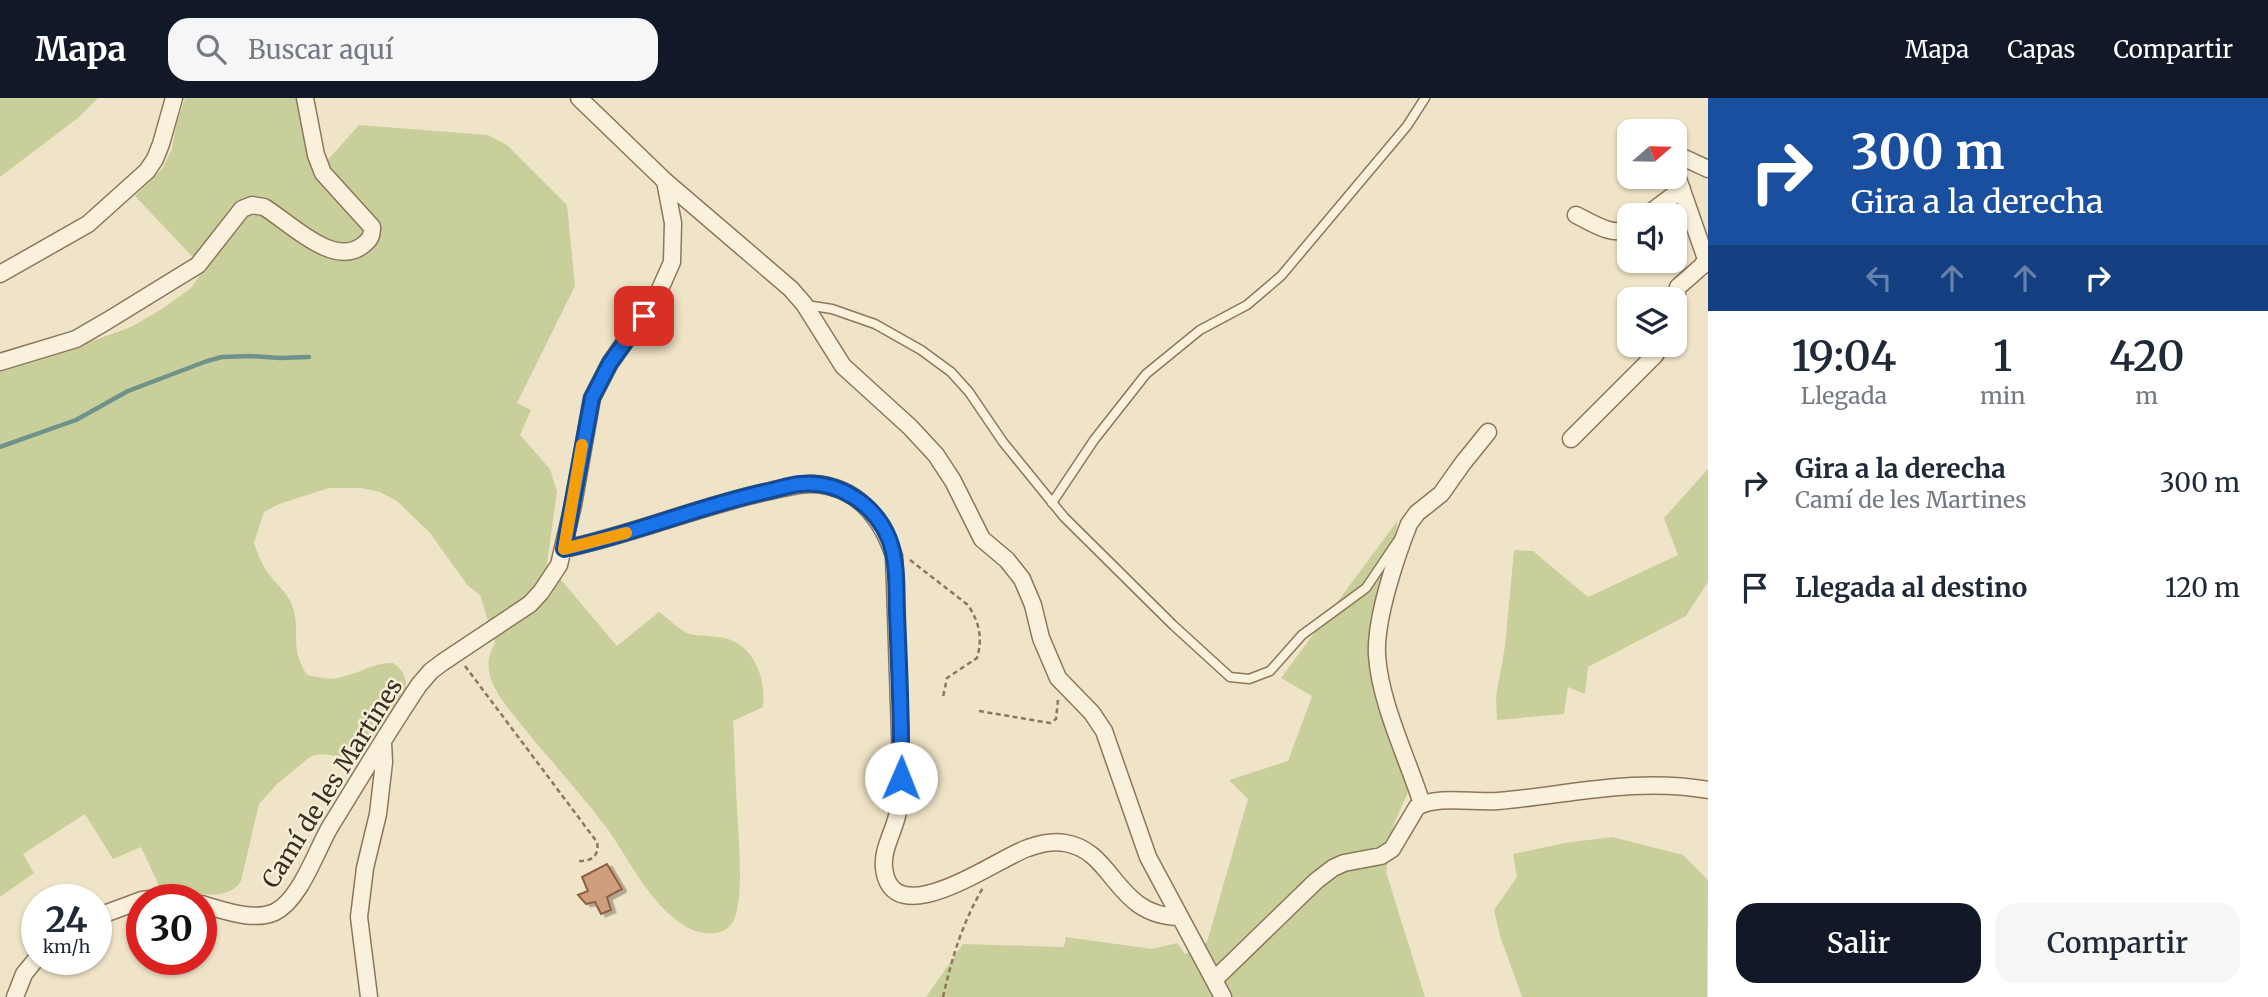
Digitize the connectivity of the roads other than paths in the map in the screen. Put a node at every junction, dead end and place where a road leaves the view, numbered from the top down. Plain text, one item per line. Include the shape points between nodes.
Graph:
1 (174, 98) edge
2 (305, 98) edge
3 (579, 98) edge
4 (1425, 98) edge
5 (1687, 159) edge
6 (1708, 169) edge
7 (665, 181) junction
8 (1682, 189) joint
9 (1663, 203) edge
10 (1576, 215) dead end
11 (1617, 232) edge
12 (0, 274) edge
13 (1678, 287) edge
14 (804, 304) junction
15 (1654, 357) edge
16 (0, 362) edge
17 (1488, 432) dead end
18 (1571, 439) dead end
19 (1052, 503) junction
20 (1405, 535) junction
21 (564, 549) junction
22 (383, 743) junction
23 (1708, 790) edge
24 (1422, 804) junction
25 (217, 908) edge
26 (1180, 916) junction
27 (24, 975) edge
28 (1215, 979) junction
29 (15, 997) edge
30 (369, 997) edge
31 (1223, 997) edge

1 - 12 street via 158,152 147,171 88,224
2 - 16 street via 323,173 372,227 366,243 347,252 332,252 264,207 252,205 242,209 198,265 147,297 76,339
3 - 7 street
4 - 19 lane via 1407,126 1281,276 1146,374
5 - 6 street
7 - 14 street
7 - 21 street, Camí de les Martines via 673,223 672,262 657,296 610,363 592,398
8 - 9 street
8 - 13 street via 1706,259
10 - 11 street
14 - 19 lane via 875,324 951,372
14 - 26 street via 843,366 936,455 982,539 1023,579 1052,666 1104,731 1141,840
15 - 18 street
17 - 20 street via 1441,494 1417,513
19 - 20 lane via 1219,669 1239,679 1270,671 1302,635 1366,588
20 - 24 street via 1381,618 1377,652 1382,688
21 - 22 street, Camí de les Martines via 559,565 530,604 431,671
21 - 26 street via 800,484 828,485 861,502 876,517 891,545 895,567 901,793 885,859 892,887 908,896 925,895 1027,848 1061,842 1086,850 1142,907 1163,916
22 - 25 street, Camí de les Martines via 286,904 255,916
22 - 30 street via 378,814 359,917
23 - 24 street via 1633,785 1496,801
24 - 28 street via 1392,849 1333,868
26 - 28 street
27 - 29 street
28 - 31 street

